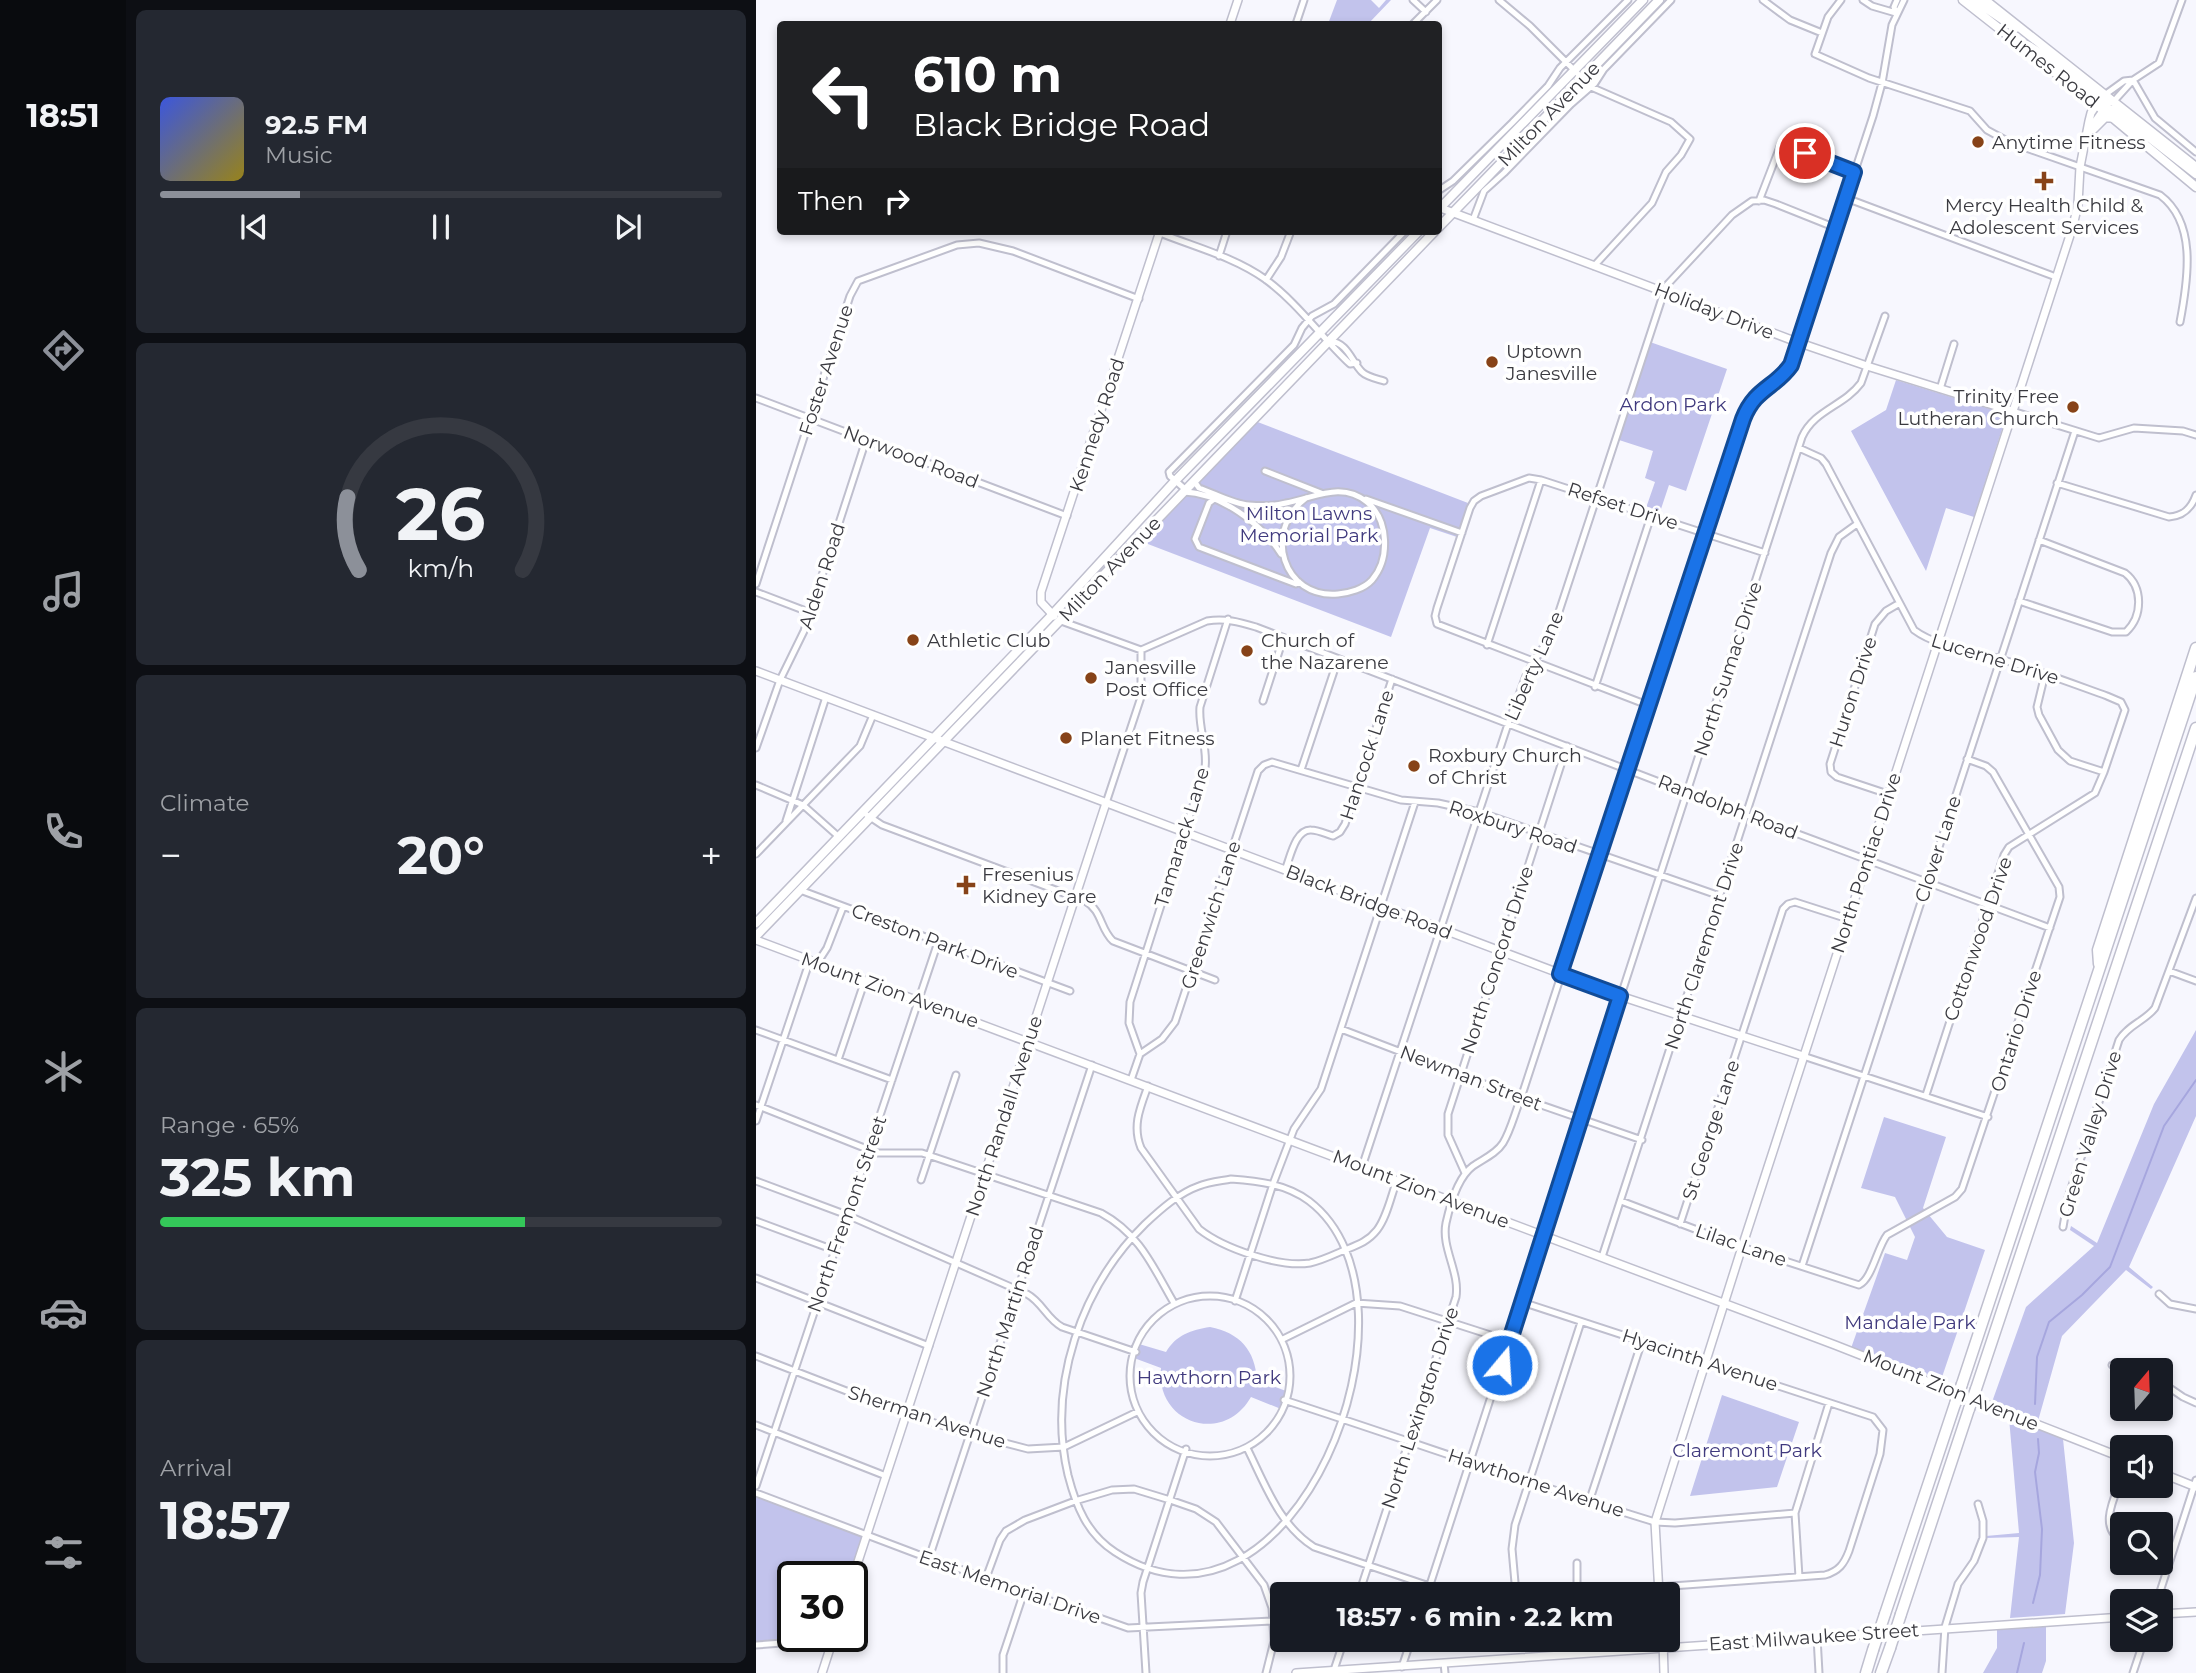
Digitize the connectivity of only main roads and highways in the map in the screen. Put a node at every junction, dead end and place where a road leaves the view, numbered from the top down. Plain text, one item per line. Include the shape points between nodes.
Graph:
1 (1643, 0) edge
2 (1659, 0) edge
3 (1963, 0) edge
4 (1974, 0) edge
5 (1985, 0) edge
6 (2036, 40) junction
7 (2105, 103) junction
8 (2196, 167) edge
9 (2196, 174) edge
10 (2196, 187) edge
11 (1442, 206) edge
12 (1442, 224) edge
13 (1415, 235) edge
14 (1431, 235) edge
15 (2196, 648) edge
16 (2196, 677) edge
17 (2196, 728) edge
18 (2196, 750) edge
19 (2183, 766) junction
20 (867, 816) junction
21 (839, 837) junction
22 (836, 854) junction
23 (756, 923) edge
24 (756, 938) edge
25 (2100, 968) junction
26 (1866, 1673) edge
27 (1881, 1673) edge

1 - 11 main road, Milton Avenue
2 - 12 main road, Milton Avenue
3 - 7 main road, Humes Road
4 - 6 main road
5 - 6 main road, Humes Road
6 - 7 main road, Humes Road
7 - 8 main road, Humes Road
7 - 9 main road
7 - 10 main road, Humes Road via 2113,118
13 - 20 main road, Milton Avenue via 1175,481 933,738
14 - 20 main road, Milton Avenue via 944,742
15 - 25 highway via 2098,950
16 - 25 highway
17 - 19 highway
18 - 19 highway
19 - 27 highway, bridge
20 - 21 main road, Milton Avenue
20 - 22 main road, Milton Avenue
21 - 22 main road
21 - 23 main road, Milton Avenue
22 - 24 main road, Milton Avenue
25 - 26 highway, bridge

